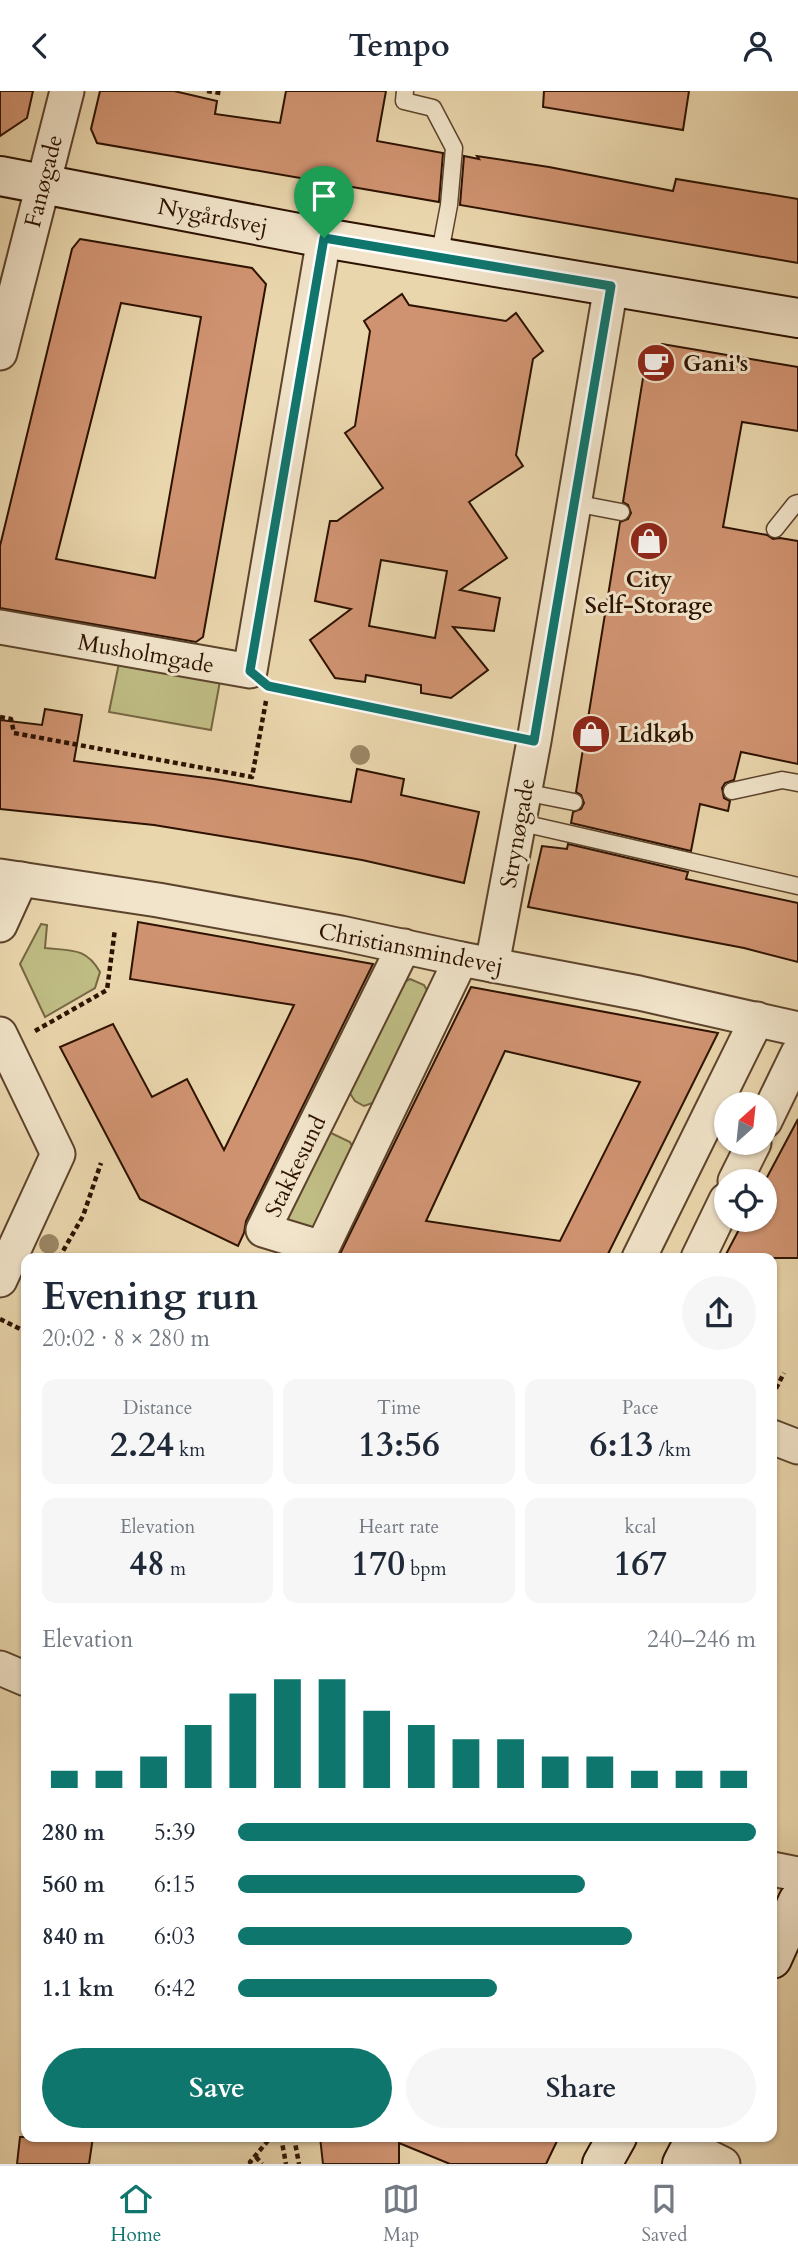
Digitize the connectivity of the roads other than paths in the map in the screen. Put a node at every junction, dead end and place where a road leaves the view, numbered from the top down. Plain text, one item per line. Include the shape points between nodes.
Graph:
1 (67, 91) edge
2 (405, 91) edge
3 (0, 176) edge
4 (43, 184) junction
5 (324, 238) junction
6 (439, 258) junction
7 (611, 286) junction
8 (798, 318) edge
9 (0, 353) edge
10 (574, 503) junction
11 (798, 503) edge
12 (621, 512) dead end
13 (775, 529) dead end
14 (0, 627) edge
15 (798, 783) edge
16 (732, 790) dead end
17 (574, 801) dead end
18 (521, 807) junction
19 (10, 878) edge
20 (798, 886) edge
21 (0, 925) edge
22 (404, 946) junction
23 (476, 962) junction
24 (757, 1019) junction
25 (798, 1029) edge
26 (3, 1040) edge
27 (798, 1053) edge
28 (777, 1096) edge
29 (714, 1225) edge
30 (641, 1253) edge
31 (700, 1253) edge
32 (11, 1273) edge
33 (777, 1439) edge
34 (798, 1447) edge
35 (0, 1668) edge
36 (21, 1677) edge
37 (777, 1870) edge
38 (798, 1874) edge
39 (786, 1920) edge
40 (777, 1945) edge
41 (614, 2142) edge
42 (601, 2164) edge

1 - 4 street, Fanøgade
2 - 6 lane via 404,101 433,108 454,148
3 - 4 street, Nygårdsvej
4 - 5 street, Nygårdsvej
4 - 9 street, Fanøgade
5 - 6 street, Nygårdsvej
5 - 14 street, Musholmgade via 259,679
6 - 7 street, Nygårdsvej
7 - 8 street, Nygårdsvej
7 - 10 street, Strynøgade
10 - 12 lane
10 - 18 street, Strynøgade
11 - 13 lane
15 - 16 lane via 782,780
17 - 18 lane
18 - 20 lane
18 - 23 street, Strynøgade
19 - 21 street, Christiansmindevej
19 - 22 street, Christiansmindevej
22 - 23 street, Christiansmindevej
22 - 23 street, Stakkesund via 263,1230 322,1248
23 - 24 street, Christiansmindevej
24 - 25 street, Christiansmindevej
24 - 30 street
26 - 32 street via 58,1154
27 - 28 street
29 - 31 street
33 - 34 street
35 - 36 street
37 - 38 street
39 - 40 street
41 - 42 street

